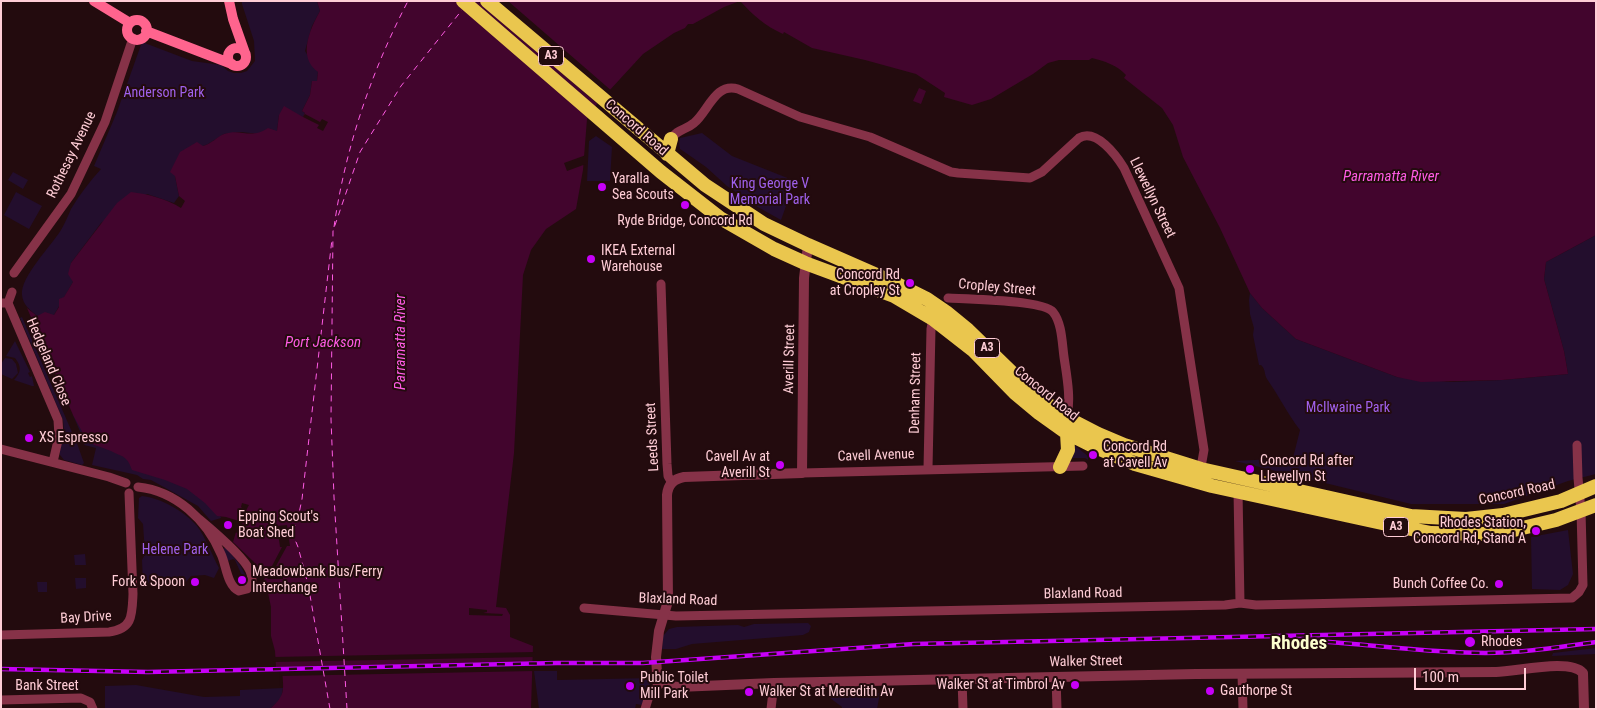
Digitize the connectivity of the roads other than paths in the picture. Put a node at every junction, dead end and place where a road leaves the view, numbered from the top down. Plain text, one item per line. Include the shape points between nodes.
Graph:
1 (229, 1) edge
2 (463, 1) edge
3 (487, 1) edge
4 (98, 2) edge
5 (130, 23) junction
6 (237, 29) junction
7 (146, 31) junction
8 (132, 38) junction
9 (230, 50) junction
10 (246, 54) junction
11 (209, 55) junction
12 (232, 64) junction
13 (671, 138) joint
14 (667, 154) junction
15 (808, 245) junction
16 (805, 263) junction
17 (14, 273) dead end
18 (661, 284) dead end
19 (12, 292) dead end
20 (948, 298) joint
21 (932, 302) junction
22 (4, 303) edge
23 (933, 319) junction
24 (1067, 418) junction
25 (1068, 433) junction
26 (1577, 445) dead end
27 (1, 449) edge
28 (53, 462) junction
29 (1083, 466) dead end
30 (1060, 467) junction
31 (928, 468) junction
32 (802, 473) junction
33 (1200, 475) junction
34 (126, 483) junction
35 (672, 483) junction
36 (1596, 486) edge
37 (138, 487) junction
38 (1238, 491) junction
39 (129, 493) junction
40 (1580, 494) junction
41 (1596, 505) edge
42 (1581, 511) junction
43 (199, 519) junction
44 (1240, 603) junction
45 (584, 608) dead end
46 (663, 616) junction
47 (1, 635) edge
48 (1242, 674) junction
49 (1056, 677) junction
50 (962, 679) junction
51 (662, 682) junction
52 (774, 683) junction
53 (1, 700) edge
54 (93, 706) edge
55 (645, 709) edge
56 (771, 709) edge
57 (962, 709) edge
58 (1057, 709) edge
59 (1243, 709) edge
60 (1584, 709) edge

1 - 6 main road
2 - 16 highway, Concord Road / A3 via 661,172 720,218
3 - 14 highway, Concord Road / A3
4 - 5 main road
5 - 7 main road via 141,21
5 - 8 main road via 127,31
6 - 9 main road via 235,43
6 - 10 main road
7 - 8 main road via 141,38
7 - 11 main road
8 - 17 street, Rothesay Avenue via 105,122 71,194
9 - 10 main road via 240,48
9 - 11 main road
9 - 12 main road via 228,57
10 - 12 main road via 241,65
11 - 12 main road
13 - 14 highway
13 - 33 street, Llewellyn Street via 677,131 696,122 718,92 729,88 800,117 870,137 958,173 1030,178 1042,172 1079,138 1090,135 1098,139 1120,160 1179,288 1203,444
14 - 15 highway, Concord Road / A3 via 734,205
15 - 16 street, Averill Street
15 - 21 highway, Concord Road / A3
16 - 23 highway, Concord Road / A3 via 894,296
16 - 32 street, Averill Street
18 - 35 street, Leeds Street via 666,464
19 - 22 street, Hedgeland Close
20 - 21 highway
20 - 24 street, Cropley Street via 1031,304 1053,312 1060,328 1070,394
21 - 24 highway, Concord Road / A3 via 968,330 1035,395
22 - 28 street, Hedgeland Close via 58,420
23 - 25 highway, Concord Road / A3 via 974,351 1015,393
23 - 31 street, Denham Street via 930,329
24 - 33 highway, Concord Road / A3
25 - 30 highway via 1068,450
25 - 33 highway, Concord Road / A3 via 1136,464
26 - 40 street
27 - 28 street
28 - 34 street
29 - 30 street, Cavell Avenue
30 - 31 street, Cavell Avenue
31 - 32 street, Cavell Avenue
32 - 35 street, Cavell Avenue via 684,477
33 - 38 highway, Concord Road / A3
33 - 40 highway, Concord Road / A3 via 1411,516 1441,518 1503,515
34 - 37 street via 131,480
34 - 39 street via 124,488
35 - 46 street, Leeds Street via 667,495 668,596
36 - 40 highway, Concord Road / A3
37 - 39 street
37 - 43 street via 166,494
38 - 42 highway, Concord Road / A3 via 1431,533 1486,534 1514,530
38 - 44 street
39 - 47 street, Bay Drive via 133,594 130,622 109,632
40 - 42 street
41 - 42 highway, Concord Road / A3
42 - 44 street, Blaxland Road via 1583,586 1572,598
43 - 43 street via 248,567 252,575 251,584 244,590 237,590 232,584 218,546
44 - 46 street, Blaxland Road
45 - 46 street, Blaxland Road
46 - 51 street via 656,657 657,672
48 - 49 street, Walker Street
48 - 59 street
48 - 60 street, Walker Street via 1509,672 1564,666 1579,669 1584,676
49 - 50 street, Walker Street
49 - 58 street
50 - 52 street, Walker Street
50 - 57 street
51 - 52 street, Walker Street via 678,687
51 - 55 street via 650,693
52 - 56 street
53 - 54 street, Bank Street via 77,698 87,700

